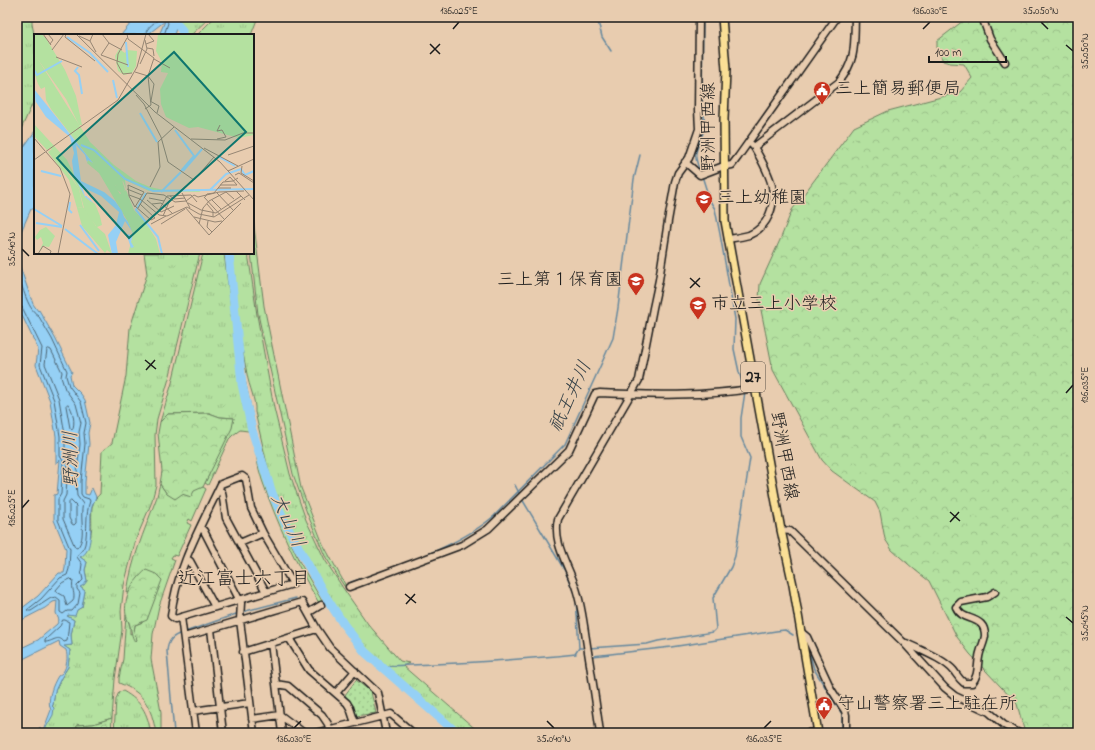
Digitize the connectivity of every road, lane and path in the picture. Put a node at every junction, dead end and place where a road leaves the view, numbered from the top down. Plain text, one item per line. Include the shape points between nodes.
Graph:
1 (699, 17) edge
2 (722, 17) edge
3 (837, 17) edge
4 (855, 17) edge
5 (982, 17) edge
6 (1005, 62) dead end
7 (752, 145) junction
8 (685, 162) junction
9 (725, 166) junction
10 (728, 239) junction
11 (755, 388) junction
12 (632, 394) junction
13 (218, 490) junction
14 (200, 527) junction
15 (781, 530) junction
16 (263, 533) junction
17 (240, 542) junction
18 (186, 560) junction
19 (349, 587) dead end
20 (266, 592) junction
21 (995, 592) dead end
22 (240, 600) junction
23 (321, 604) dead end
24 (215, 607) junction
25 (308, 613) junction
26 (181, 617) junction
27 (240, 620) junction
28 (211, 629) junction
29 (317, 629) junction
30 (801, 632) junction
31 (184, 637) junction
32 (289, 638) junction
33 (903, 642) junction
34 (271, 643) junction
35 (243, 652) junction
36 (355, 671) junction
37 (276, 684) junction
38 (336, 693) junction
39 (250, 704) junction
40 (220, 708) junction
41 (193, 711) junction
42 (280, 715) junction
43 (383, 716) junction
44 (252, 719) junction
45 (355, 723) junction
46 (405, 730) edge
47 (330, 731) edge
48 (818, 732) edge
49 (196, 733) edge
50 (223, 733) edge
51 (254, 733) edge
52 (282, 733) edge
53 (304, 733) edge
54 (315, 733) edge
55 (386, 733) edge
56 (413, 733) edge
57 (600, 733) edge
58 (807, 733) edge
59 (846, 733) edge
60 (1019, 733) edge

1 - 8 street via 699,129 689,158
2 - 9 main road, 野洲甲西線 / 27 via 726,70
3 - 7 street
4 - 7 street via 854,51 851,65 843,78
5 - 6 street via 990,39
7 - 9 street via 732,165
7 - 10 street via 772,186 771,211 758,229 748,235
8 - 9 street via 700,175
8 - 12 street via 675,182 639,380
9 - 10 main road, 野洲甲西線 / 27 via 725,221
10 - 11 main road, 野洲甲西線 / 27
11 - 12 street via 704,394
11 - 15 main road, 野洲甲西線 / 27
12 - 19 street via 595,394 569,450 488,529 462,545
12 - 57 street via 556,526 556,538 581,605
13 - 14 street
13 - 16 street via 221,484 242,476 246,479 251,508
13 - 17 street via 222,492 226,518
14 - 18 street
14 - 22 street
15 - 30 main road, 野洲甲西線 / 27
15 - 33 street via 790,531
16 - 17 street
16 - 20 street via 293,584
17 - 20 street
18 - 24 street via 190,561
18 - 26 street via 171,616 175,619
20 - 22 street
21 - 33 street via 987,597 961,602 956,608 959,613 978,621 984,630 976,678 972,683 964,683 947,665
22 - 24 street
22 - 27 street
23 - 25 street
24 - 26 street
25 - 27 street via 302,602
25 - 29 street
26 - 31 street
27 - 28 street
27 - 35 street
28 - 31 street
28 - 40 street
29 - 32 street
29 - 36 street via 330,648
30 - 48 main road, 野洲甲西線 / 27
30 - 59 street via 807,637 846,715
31 - 41 street
32 - 34 street
32 - 38 street via 309,670
33 - 60 street via 955,696 989,712 1004,725
34 - 35 street
34 - 37 street
35 - 39 street
36 - 38 street
36 - 43 street via 378,693
37 - 42 street
37 - 47 street via 288,686 322,715
38 - 45 street via 347,703
39 - 40 street
39 - 44 street
40 - 41 street
40 - 50 street
41 - 49 street
42 - 44 street
42 - 52 street
42 - 53 street
43 - 45 street
43 - 46 street via 391,714
43 - 55 street
44 - 51 street
45 - 47 street
46 - 56 street
47 - 54 street
48 - 58 street

